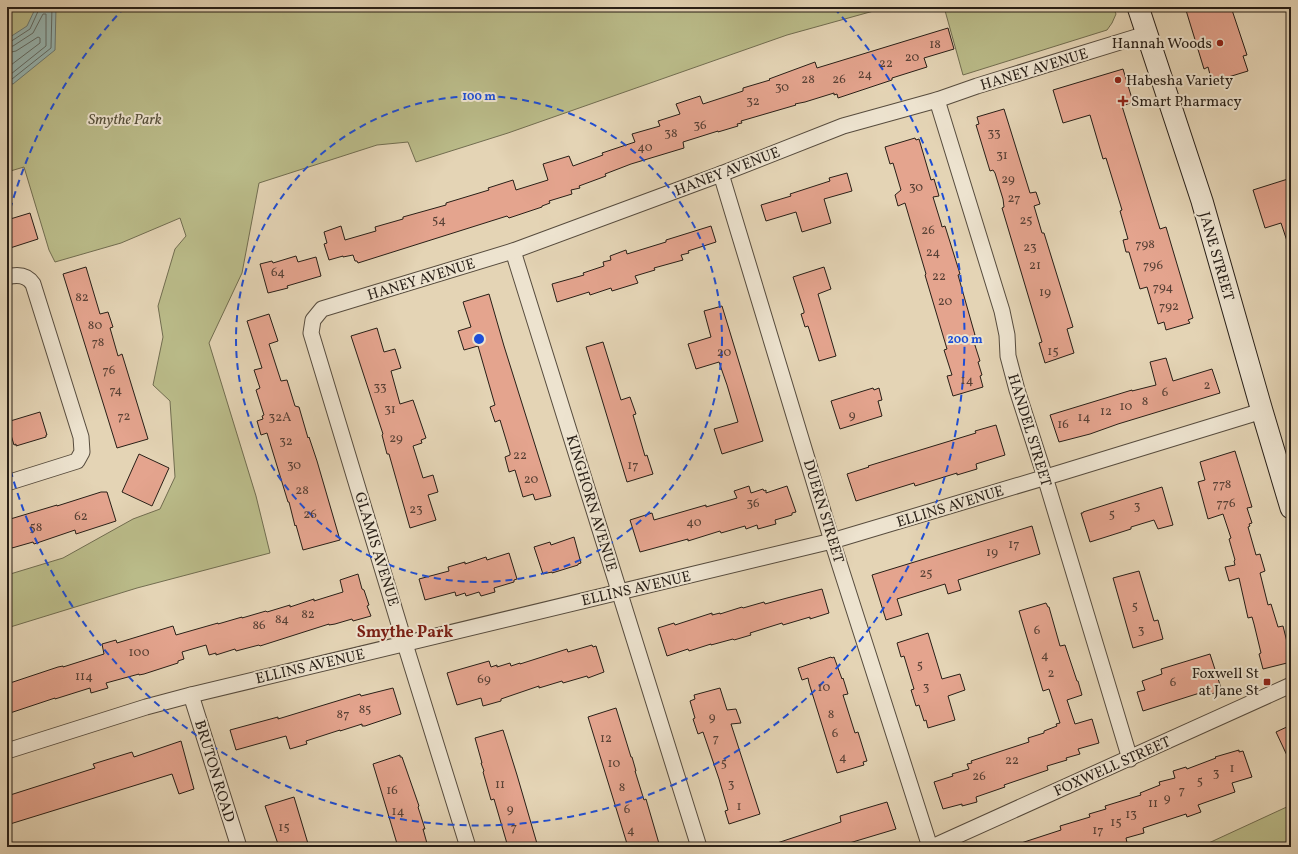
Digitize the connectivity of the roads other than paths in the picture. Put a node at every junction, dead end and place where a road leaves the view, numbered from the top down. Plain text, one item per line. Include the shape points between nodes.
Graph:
1 (1138, 7) edge
2 (1146, 34) junction
3 (937, 100) junction
4 (721, 174) junction
5 (513, 252) junction
6 (7, 276) edge
7 (313, 320) joint
8 (1262, 411) junction
9 (1045, 477) junction
10 (7, 483) edge
11 (1291, 508) edge
12 (832, 541) junction
13 (620, 591) junction
14 (405, 644) junction
15 (1291, 685) edge
16 (191, 695) junction
17 (7, 750) edge
18 (1130, 759) junction
19 (239, 847) edge
20 (468, 847) edge
21 (699, 847) edge
22 (931, 847) edge

1 - 2 main road, JANE STREET
2 - 3 street, HANEY AVENUE
2 - 8 main road, JANE STREET via 1202,201
3 - 4 street, HANEY AVENUE via 843,126
3 - 9 street, HANDEL STREET via 1002,312 1008,356
4 - 5 street, HANEY AVENUE
4 - 12 street, DUERN STREET
5 - 7 street, HANEY AVENUE via 322,309
5 - 13 street, KINGHORN AVENUE
6 - 10 street via 25,276 34,284 81,437 82,452 77,461
7 - 14 street, GLAMIS AVENUE via 311,332
8 - 9 street, ELLINS AVENUE
8 - 11 main road, JANE STREET
9 - 12 street, ELLINS AVENUE
9 - 18 street, HANDEL STREET
12 - 13 street, ELLINS AVENUE
12 - 22 street, DUERN STREET
13 - 14 street, ELLINS AVENUE
13 - 21 street, KINGHORN AVENUE
14 - 16 street, ELLINS AVENUE
14 - 20 street, GLAMIS AVENUE
15 - 18 street, FOXWELL STREET
16 - 17 street, ELLINS AVENUE
16 - 19 street, BRUTON ROAD
18 - 22 street, FOXWELL STREET

